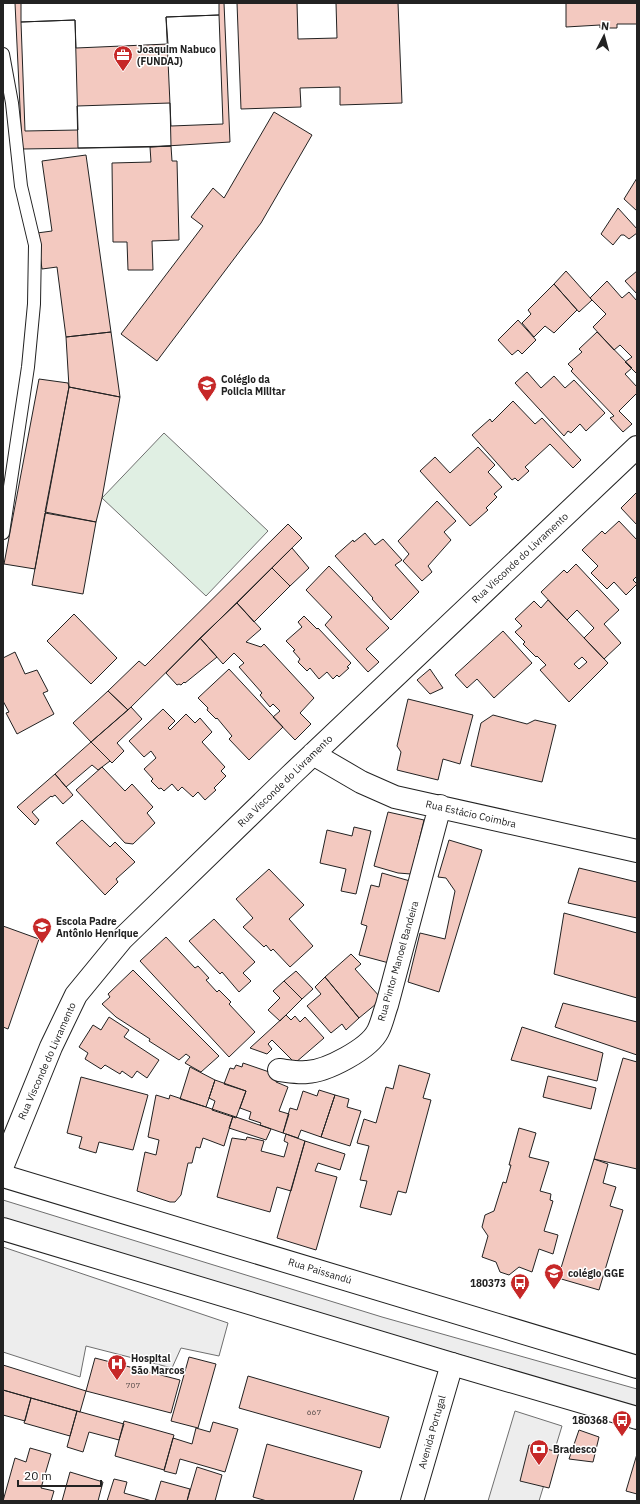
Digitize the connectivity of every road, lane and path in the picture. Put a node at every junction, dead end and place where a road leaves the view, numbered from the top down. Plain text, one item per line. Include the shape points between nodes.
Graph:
1 (3, 54) edge
2 (637, 447) edge
3 (3, 533) edge
4 (313, 754) junction
5 (440, 806) junction
6 (637, 851) edge
7 (279, 1070) dead end
8 (3, 1165) edge
9 (3, 1176) edge
10 (3, 1229) edge
11 (452, 1364) junction
12 (637, 1367) edge
13 (637, 1418) edge
14 (412, 1501) edge

1 - 3 lane via 12,103 21,186 35,245 34,304 28,368
2 - 4 main road, Rua Visconde do Livramento
4 - 5 main road, Rua Estácio Coimbra via 361,782 395,797
4 - 8 main road, Rua Visconde do Livramento via 122,939 76,994 51,1047
5 - 6 main road, Rua Estácio Coimbra
5 - 7 main road, Rua Pintor Manoel Bandeira via 378,1031 353,1055 334,1064 308,1072
9 - 12 main road, Rua Paissandú
10 - 11 main road
11 - 13 main road
11 - 14 main road, Avenida Portugal

